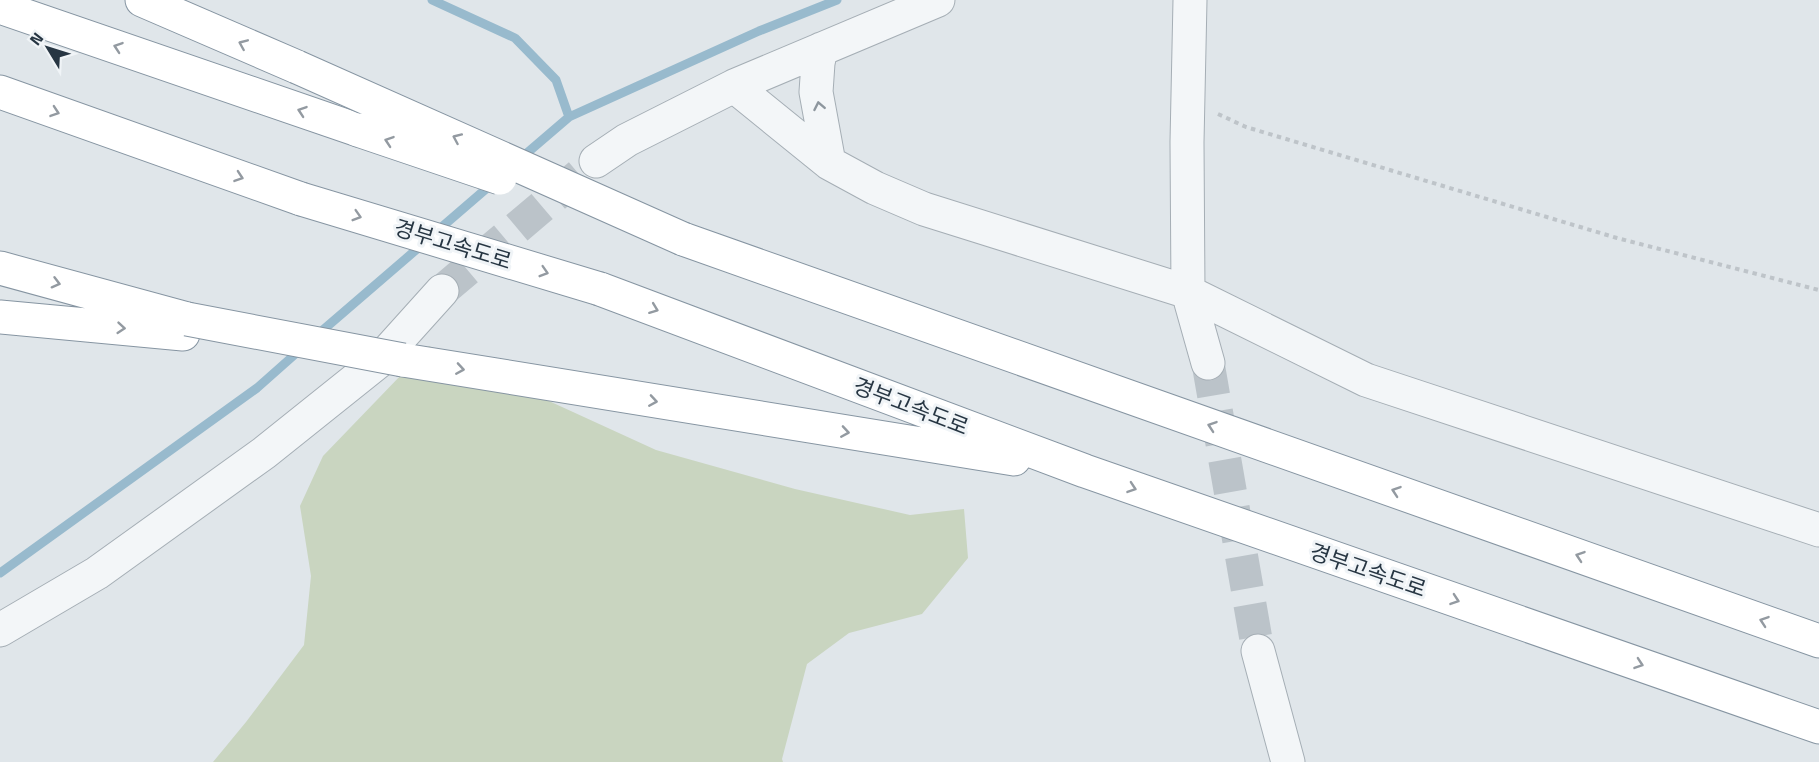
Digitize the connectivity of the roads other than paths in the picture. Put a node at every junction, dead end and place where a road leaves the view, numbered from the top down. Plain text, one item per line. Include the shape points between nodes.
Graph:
1 (142, 0) edge
2 (938, 0) edge
3 (1190, 0) edge
4 (0, 7) edge
5 (821, 49) junction
6 (734, 86) junction
7 (0, 93) edge
8 (596, 161) tunnel mouth
9 (830, 163) junction
10 (683, 239) junction
11 (0, 268) edge
12 (442, 291) tunnel mouth
13 (1188, 292) junction
14 (0, 317) edge
15 (187, 327) junction
16 (1208, 363) tunnel mouth
17 (1084, 471) junction
18 (1819, 530) edge
19 (0, 630) edge
20 (1819, 640) edge
21 (1258, 651) tunnel mouth
22 (1819, 727) edge
23 (1288, 762) edge

10 -> 1 highway, bridge
2 - 5 street
3 - 13 street
10 -> 4 highway, bridge
5 - 6 street
9 -> 5 street via 816,92
6 - 8 street via 627,140
6 - 9 street
7 -> 17 highway, 경부고속도로, bridge via 301,199 600,289
9 - 13 street via 874,188 924,209
20 -> 10 highway
11 -> 15 highway
12 - 19 street via 379,361 264,453 97,573
13 - 16 street
13 - 18 street via 1366,380
14 -> 15 highway
15 -> 17 highway, bridge
17 -> 22 highway, 경부고속도로
21 - 23 street

